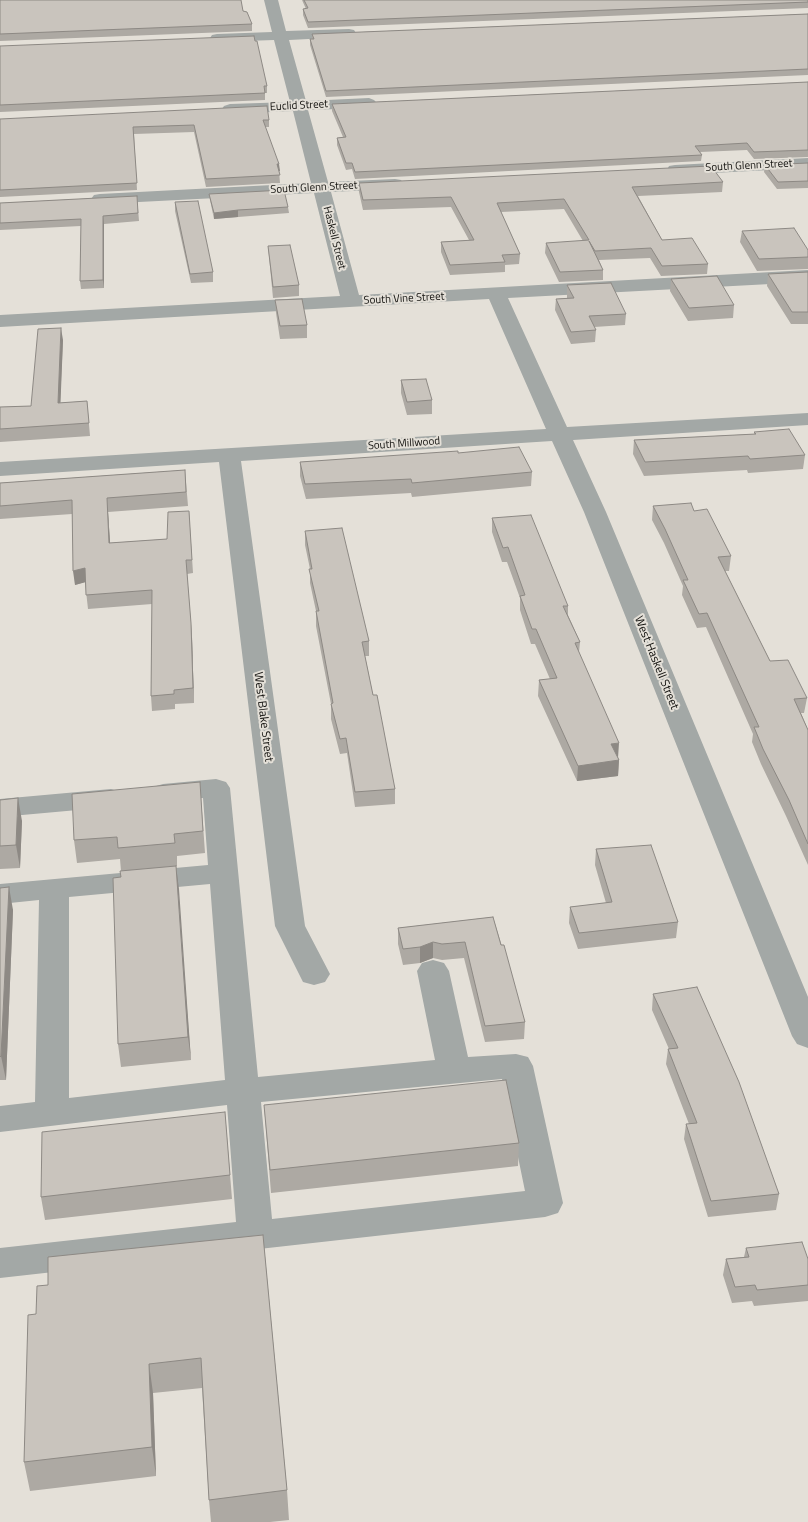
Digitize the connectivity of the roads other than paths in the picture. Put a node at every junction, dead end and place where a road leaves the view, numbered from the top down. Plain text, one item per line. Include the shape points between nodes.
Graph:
1 (271, 0) edge
2 (360, 33) edge
3 (281, 36) junction
4 (203, 39) edge
5 (379, 102) edge
6 (300, 106) junction
7 (220, 110) edge
8 (808, 163) edge
9 (660, 170) edge
10 (414, 183) edge
11 (321, 188) junction
12 (88, 199) edge
13 (808, 276) edge
14 (496, 294) junction
15 (351, 302) junction
16 (0, 321) edge
17 (808, 419) edge
18 (559, 434) junction
19 (229, 455) junction
20 (0, 470) edge
21 (0, 808) edge
22 (224, 873) junction
23 (54, 889) junction
24 (0, 894) edge
25 (433, 970) dead end
26 (314, 974) dead end
27 (807, 1033) edge
28 (454, 1070) junction
29 (243, 1091) junction
30 (52, 1113) junction
31 (0, 1119) edge
32 (255, 1235) junction
33 (0, 1263) edge

1 - 3 street, Haskell Street
2 - 3 street
3 - 4 street
3 - 6 street, Haskell Street
5 - 6 street, Euclid Street
6 - 7 street, Euclid Street
6 - 11 street, Haskell Street
8 - 9 street, South Glenn Street
10 - 11 street, South Glenn Street
11 - 12 street, South Glenn Street
11 - 15 street, Haskell Street
13 - 14 street, South Vine Street
14 - 15 street, South Vine Street
14 - 18 street, West Haskell Street
15 - 16 street, South Vine Street
17 - 18 street, South Millwood
18 - 19 street, South Millwood
18 - 27 street, West Haskell Street via 595,512
19 - 20 street, South Millwood
19 - 26 street, West Blake Street via 290,926
21 - 22 street via 216,788
22 - 23 street
22 - 29 street
23 - 24 street
23 - 30 street
25 - 28 street
28 - 29 street
28 - 32 street via 516,1066 545,1203
29 - 30 street
29 - 32 street
30 - 31 street
32 - 33 street

